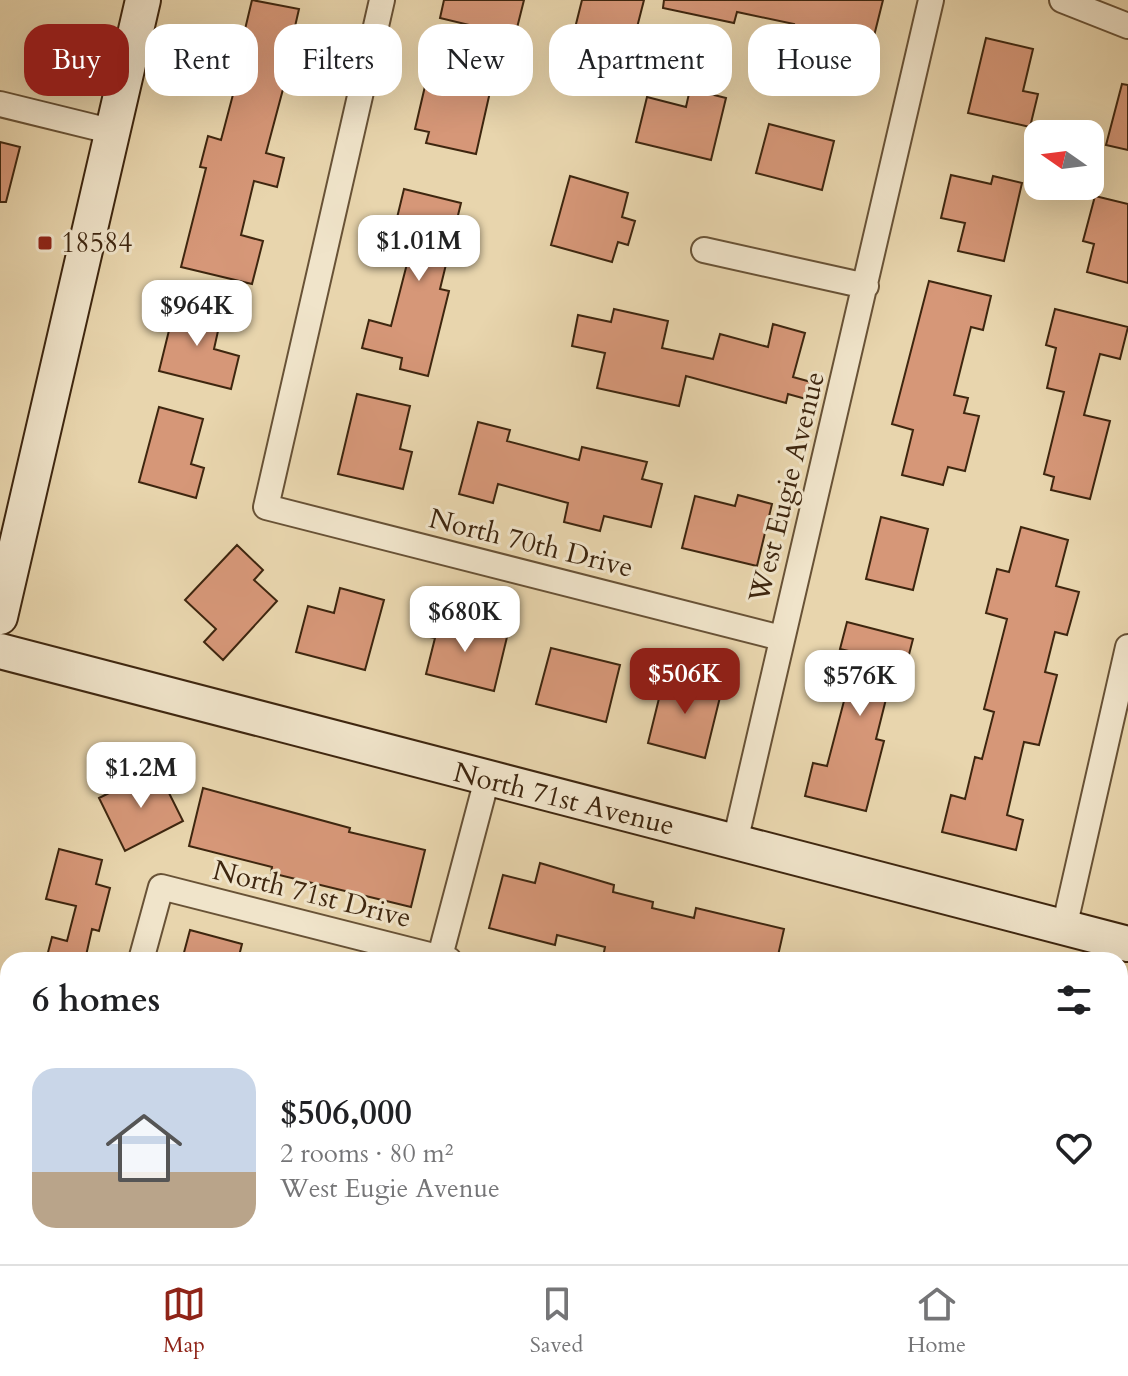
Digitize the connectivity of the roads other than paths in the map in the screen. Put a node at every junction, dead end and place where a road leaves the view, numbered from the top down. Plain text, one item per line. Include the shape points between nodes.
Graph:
1 (143, 0) edge
2 (382, 0) edge
3 (931, 0) edge
4 (1062, 0) edge
5 (1128, 26) edge
6 (0, 104) edge
7 (114, 132) junction
8 (704, 250) dead end
9 (866, 286) junction
10 (0, 617) edge
11 (781, 638) junction
12 (1128, 647) edge
13 (0, 651) edge
14 (487, 779) junction
15 (735, 842) junction
16 (1064, 928) junction
17 (1128, 944) edge
18 (143, 952) edge
19 (416, 952) edge
20 (445, 952) edge

1 - 7 street
2 - 11 street, North 70th Drive via 266,507
3 - 9 street, West Eugie Avenue
4 - 5 street
6 - 7 street
7 - 10 street
8 - 9 street
9 - 11 street, West Eugie Avenue
11 - 15 street, West Eugie Avenue
12 - 16 street
13 - 14 street, North 71st Avenue
14 - 15 street, North 71st Avenue
14 - 20 street
15 - 16 street, North 71st Avenue
16 - 17 street, North 71st Avenue
18 - 19 street, North 71st Drive via 161,887

